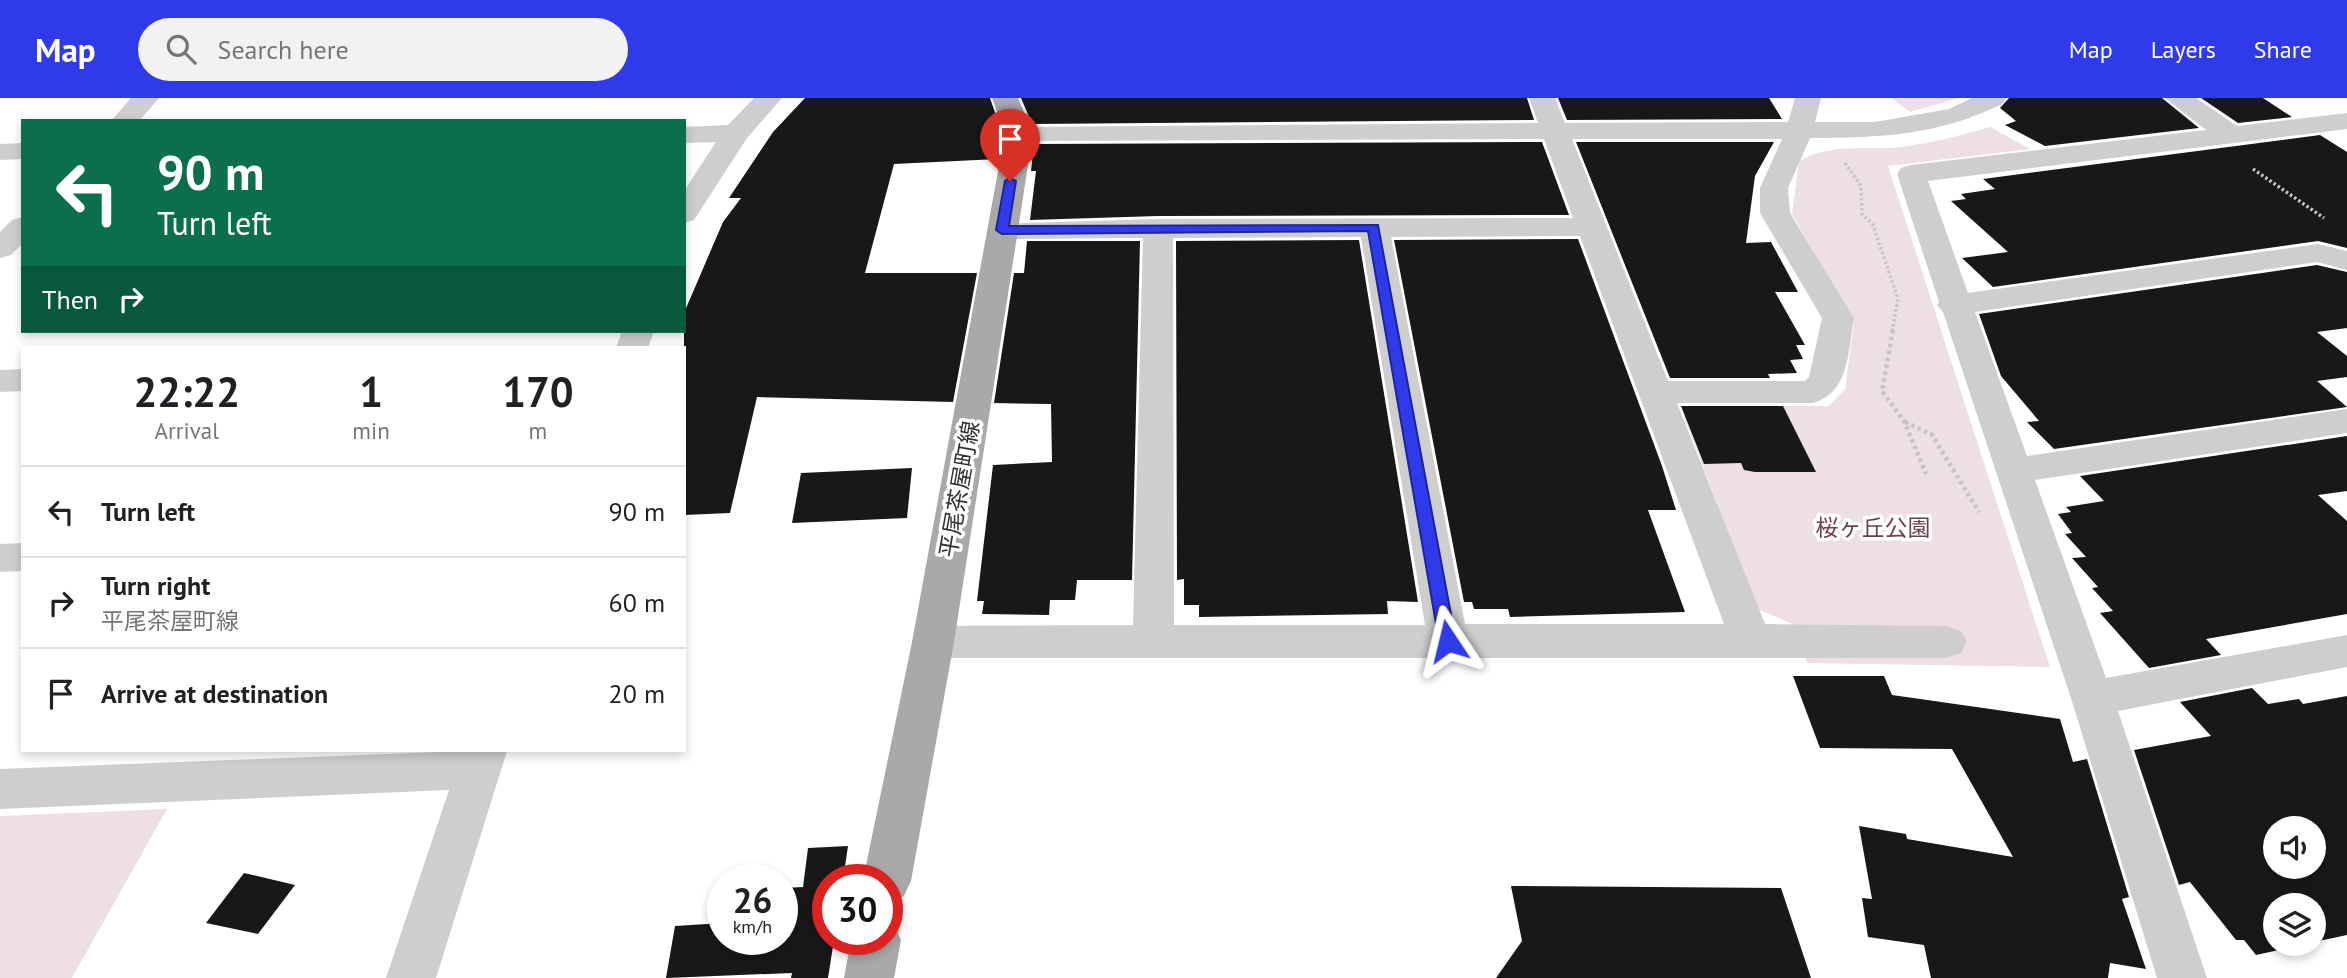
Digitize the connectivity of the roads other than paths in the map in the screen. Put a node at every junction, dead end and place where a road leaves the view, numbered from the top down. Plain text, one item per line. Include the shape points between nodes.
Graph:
1 (146, 98) edge
2 (769, 98) edge
3 (1005, 98) edge
4 (1542, 98) edge
5 (1808, 98) edge
6 (1993, 98) edge
7 (2178, 98) edge
8 (126, 119) edge
9 (2347, 121) edge
10 (1018, 132) junction
11 (1556, 132) junction
12 (1799, 132) junction
13 (736, 133) junction
14 (686, 135) edge
15 (2221, 137) junction
16 (21, 151) edge
17 (0, 152) edge
18 (686, 211) edge
19 (1374, 227) junction
20 (1590, 227) junction
21 (21, 228) edge
22 (1158, 228) junction
23 (1002, 230) junction
24 (0, 249) edge
25 (2347, 261) edge
26 (1953, 305) junction
27 (21, 380) edge
28 (0, 381) edge
29 (1654, 392) junction
30 (2347, 421) edge
31 (2013, 471) junction
32 (21, 557) edge
33 (0, 558) edge
34 (1751, 640) junction
35 (1153, 641) junction
36 (1448, 641) junction
37 (933, 642) junction
38 (1946, 642) dead end
39 (2347, 651) edge
40 (2092, 698) junction
41 (482, 760) edge
42 (0, 789) edge
43 (890, 864) edge
44 (873, 955) edge
45 (411, 978) edge
46 (869, 978) edge
47 (2182, 978) edge

1 - 8 street
2 - 13 street
3 - 10 main road
4 - 11 street
5 - 12 street
6 - 12 street via 1956,116 1916,124
7 - 15 street
9 - 15 street
10 - 11 street
10 - 23 main road, 平尾茶屋町線
11 - 12 street
11 - 20 street
12 - 29 street via 1774,188 1775,213 1838,318 1825,382 1813,392
13 - 14 street
13 - 18 street
15 - 26 street via 1911,174
16 - 17 street
19 - 20 street
19 - 22 street
19 - 36 street
20 - 29 street
21 - 24 street
22 - 23 street
22 - 35 street
23 - 37 main road, 平尾茶屋町線
25 - 26 street via 2318,253
26 - 31 street
27 - 28 street
29 - 34 street
30 - 31 street
31 - 40 street
32 - 33 street
34 - 36 street
34 - 38 street
35 - 36 street
35 - 37 street
37 - 43 main road, 平尾茶屋町線
39 - 40 street
40 - 47 street
41 - 42 street
41 - 45 street
44 - 46 main road

